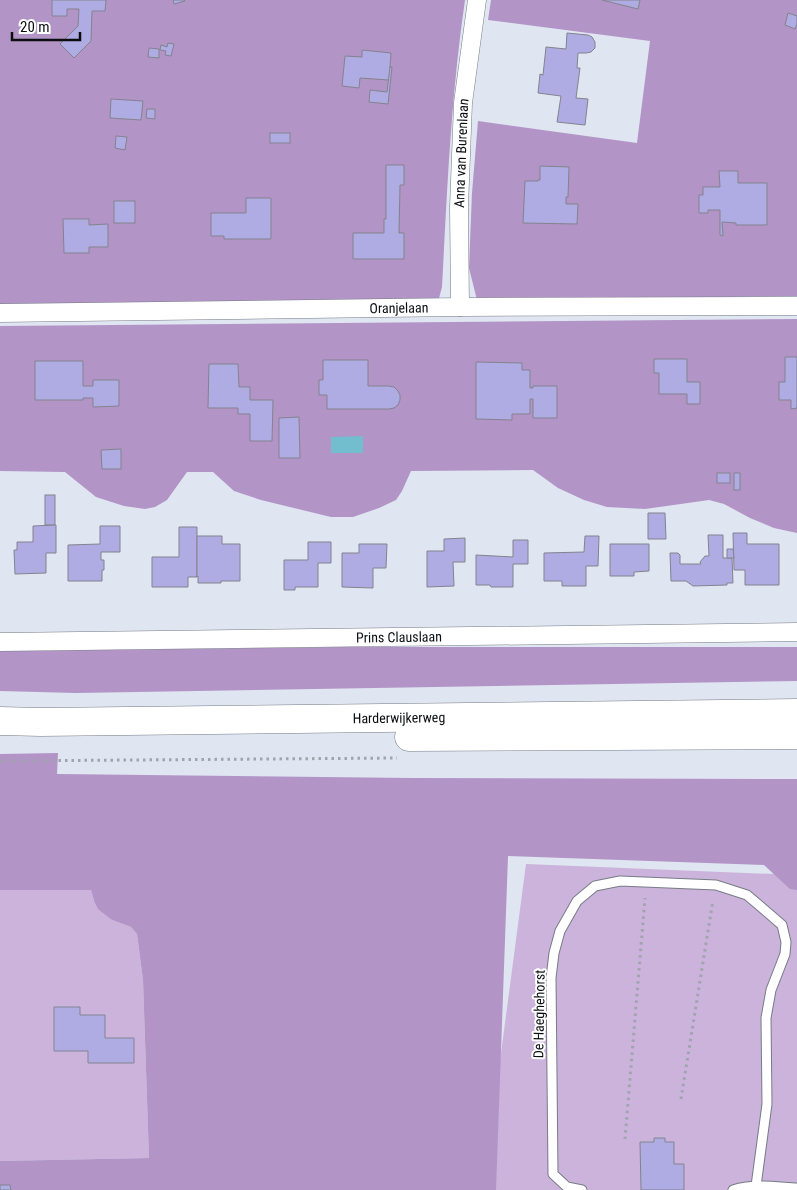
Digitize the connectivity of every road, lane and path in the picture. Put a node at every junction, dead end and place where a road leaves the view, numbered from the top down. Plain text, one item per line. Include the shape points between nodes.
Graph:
1 (476, 0) edge
2 (797, 306) edge
3 (460, 307) junction
4 (0, 312) edge
5 (797, 632) edge
6 (0, 642) edge
7 (797, 714) edge
8 (0, 721) edge
9 (797, 735) edge
10 (0, 738) edge
11 (646, 882) junction
12 (716, 885) junction
13 (681, 1099) dead end
14 (625, 1139) dead end
15 (756, 1186) junction
16 (797, 1188) edge
17 (582, 1190) edge
18 (733, 1190) edge

1 - 3 street, Anna van Burenlaan via 463,103
2 - 3 street, Oranjelaan
3 - 4 street, Oranjelaan
5 - 6 street, Prins Clauslaan
7 - 8 main road, Harderwijkerweg
9 - 10 main road, Harderwijkerweg
11 - 12 lane, De Haeghehorst
11 - 14 path
11 - 17 lane, De Haeghehorst via 620,881 595,886 577,901 560,932 554,953 551,978 553,1174 567,1187
12 - 13 path
12 - 15 lane, De Haeghehorst via 747,895 782,925 786,942 766,1018 767,1104
15 - 16 lane
15 - 18 lane

